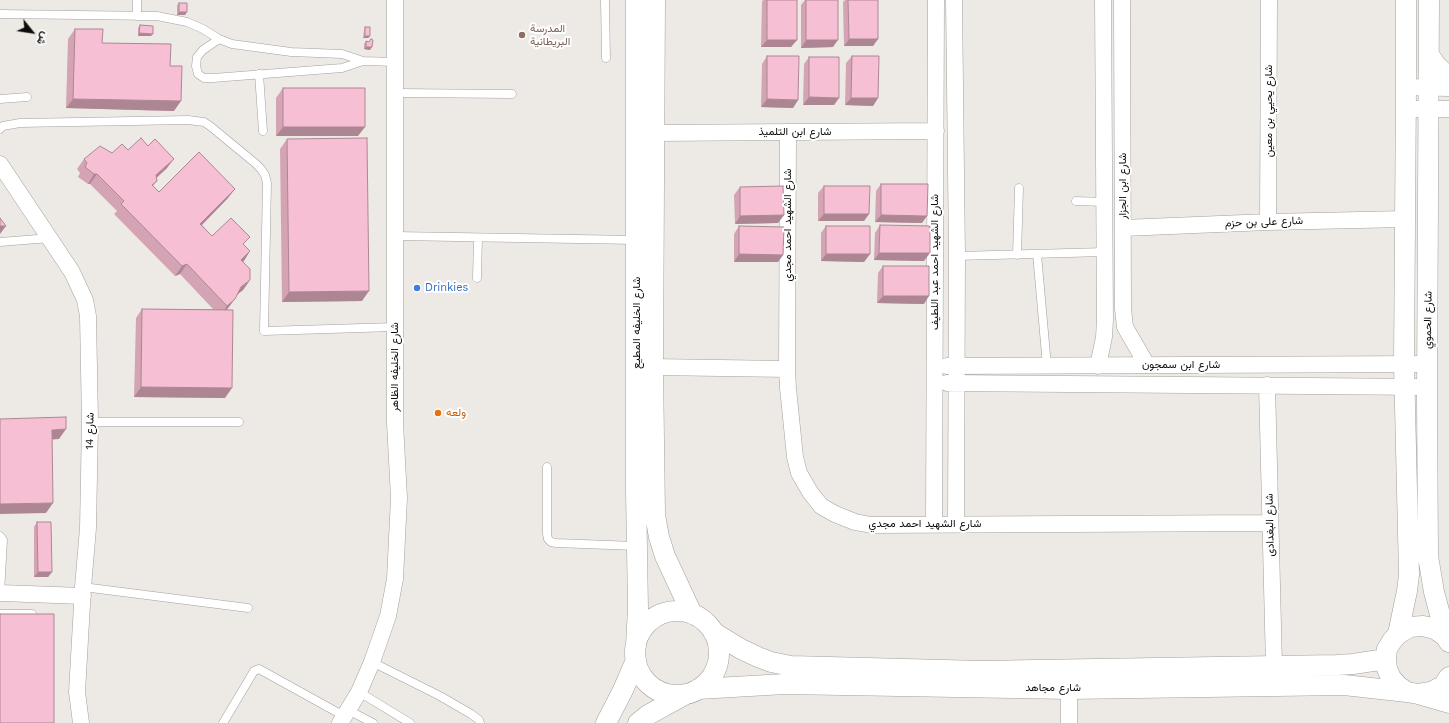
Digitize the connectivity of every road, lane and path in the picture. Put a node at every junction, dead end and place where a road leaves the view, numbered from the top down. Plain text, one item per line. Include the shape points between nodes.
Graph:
1 (137, 0) edge
2 (395, 0) edge
3 (605, 0) edge
4 (636, 0) edge
5 (656, 0) edge
6 (936, 0) edge
7 (954, 0) edge
8 (1103, 0) edge
9 (1122, 0) edge
10 (1269, 0) edge
11 (1406, 0) edge
12 (1429, 0) edge
13 (0, 14) edge
14 (137, 16) junction
15 (219, 39) junction
16 (1429, 55) junction
17 (606, 58) dead end
18 (363, 61) junction
19 (396, 62) junction
20 (259, 74) junction
21 (1449, 78) edge
22 (1406, 87) junction
23 (1429, 88) junction
24 (1449, 88) edge
25 (396, 93) junction
26 (512, 94) dead end
27 (27, 97) dead end
28 (0, 99) edge
29 (1406, 109) junction
30 (1429, 109) junction
31 (1449, 109) edge
32 (0, 129) edge
33 (263, 131) dead end
34 (936, 131) junction
35 (788, 132) junction
36 (654, 133) junction
37 (0, 164) edge
38 (1019, 188) dead end
39 (1076, 201) dead end
40 (1104, 202) junction
41 (1405, 219) junction
42 (1268, 222) junction
43 (1123, 228) junction
44 (396, 236) junction
45 (50, 238) junction
46 (478, 238) junction
47 (637, 240) junction
48 (0, 242) edge
49 (1104, 252) junction
50 (1037, 254) junction
51 (1017, 255) junction
52 (957, 256) junction
53 (477, 278) dead end
54 (396, 328) junction
55 (1404, 364) junction
56 (1427, 364) junction
57 (1147, 365) junction
58 (935, 366) junction
59 (957, 366) junction
60 (1047, 366) junction
61 (1098, 366) junction
62 (653, 367) junction
63 (787, 368) junction
64 (935, 383) junction
65 (957, 383) junction
66 (1267, 385) junction
67 (1405, 386) junction
68 (1427, 387) junction
69 (90, 422) junction
70 (239, 422) dead end
71 (645, 454) junction
72 (547, 467) dead end
73 (1270, 523) junction
74 (934, 524) junction
75 (956, 524) junction
76 (0, 536) edge
77 (637, 546) junction
78 (1, 549) edge
79 (1, 568) edge
80 (83, 592) junction
81 (0, 593) edge
82 (248, 608) dead end
83 (0, 614) edge
84 (37, 614) edge
85 (692, 614) junction
86 (713, 632) junction
87 (1398, 634) junction
88 (1447, 640) edge
89 (636, 653) junction
90 (1386, 659) junction
91 (372, 662) junction
92 (1274, 666) junction
93 (1449, 677) edge
94 (1069, 679) junction
95 (359, 692) junction
96 (692, 692) junction
97 (1412, 693) junction
98 (1449, 703) edge
99 (344, 718) edge
100 (81, 723) edge
101 (224, 723) edge
102 (373, 723) edge
103 (410, 723) edge
104 (480, 723) edge
105 (606, 723) edge
106 (638, 723) edge
107 (1069, 723) edge

1 - 14 lane
2 - 19 street, شارع الخليفه الظاهر
3 - 17 lane
4 - 47 street, شارع الخليفه المطيع
5 - 36 street, شارع الخليفه المطيع
6 - 34 street, شارع الشهيد احمد عبد اللطيف
7 - 52 street, شارع الشهيد احمد عبد اللطيف
8 - 40 street, شارع ابن الجزار
9 - 43 street, شارع ابن الجزار
10 - 42 street, شارع يحيي بن معين
11 - 22 street
12 - 16 street, شارع الحموي
13 - 14 lane
14 - 15 lane via 157,16 187,22
15 - 18 lane via 232,44 290,52 342,54
15 - 20 lane via 197,57 198,74 204,78
16 - 21 street
16 - 23 street, شارع الحموي
18 - 19 lane
18 - 20 lane via 342,68
19 - 25 street, شارع الخليفه الظاهر
20 - 33 lane
22 - 23 street
22 - 29 street
23 - 24 street
23 - 30 street, شارع الحموي
25 - 26 lane
25 - 44 street, شارع الخليفه الظاهر
27 - 28 lane
29 - 30 street
29 - 41 street
30 - 31 street
30 - 56 street, شارع الحموي
32 - 54 lane via 3,126 20,123 188,120 204,122 261,168 265,175 267,183 264,331
34 - 35 street, شارع ابن التلميذ
34 - 58 street, شارع الشهيد احمد عبد اللطيف
35 - 36 street, شارع ابن التلميذ
35 - 63 street, شارع الشهيد احمد مجدي
36 - 62 street, شارع الخليفه المطيع
37 - 45 street, شارع 14
38 - 51 lane
39 - 40 lane
40 - 49 street, شارع ابن الجزار
41 - 42 street, شارع على بن حزم
41 - 55 street
42 - 43 street, شارع على بن حزم
43 - 57 street, شارع ابن الجزار via 1125,327
44 - 46 lane
44 - 54 street, شارع الخليفه الظاهر
45 - 48 lane
45 - 69 street, شارع 14 via 72,272 85,300 88,316
46 - 47 lane
46 - 53 lane
47 - 71 street, شارع الخليفه المطيع
49 - 50 lane
49 - 61 street, شارع ابن الجزار via 1105,325
50 - 51 lane
50 - 60 lane
51 - 52 lane
52 - 59 street, شارع الشهيد احمد عبد اللطيف
54 - 91 street, شارع الخليفه الظاهر via 395,423 399,498 395,580 388,616
55 - 56 street, شارع ابن سمجون
55 - 57 street, شارع ابن سمجون
55 - 67 street
56 - 68 street, شارع الحموي
57 - 61 street, شارع ابن سمجون
58 - 59 street, شارع ابن سمجون
58 - 64 street, شارع الشهيد احمد عبد اللطيف
59 - 60 street, شارع ابن سمجون
59 - 65 street, شارع الشهيد احمد عبد اللطيف
60 - 61 street, شارع ابن سمجون
62 - 63 street
62 - 71 street, شارع الخليفه المطيع
63 - 74 street, شارع الشهيد احمد مجدي via 795,457 799,473 821,506 855,522 871,525
64 - 65 street, شارع ابن سمجون
64 - 74 street, شارع الشهيد احمد عبد اللطيف
65 - 66 street, شارع ابن سمجون
65 - 75 street, شارع الشهيد احمد عبد اللطيف
66 - 67 street, شارع ابن سمجون
66 - 73 street, شارع البغدادى
67 - 68 street, شارع ابن سمجون
67 - 87 street via 1409,575
68 - 88 street, شارع الحموي via 1428,556 1434,592
69 - 70 lane
69 - 80 street, شارع 14 via 88,528
71 - 77 street, شارع الخليفه المطيع
71 - 85 street, شارع الخليفه المطيع via 659,537
72 - 77 lane via 546,534 551,542
73 - 75 street, شارع الشهيد احمد مجدي
73 - 92 street, شارع البغدادى
74 - 75 street, شارع الشهيد احمد مجدي
76 - 78 lane via 3,540
77 - 89 street, شارع الخليفه المطيع
78 - 79 lane
79 - 81 lane
80 - 81 street
80 - 82 lane
80 - 100 street, شارع 14 via 77,692
83 - 84 lane
85 - 86 street via 708,624
85 - 89 street via 678,611 663,614 650,621 641,632
86 - 94 street, شارع مجاهد via 758,657 791,666 982,671
86 - 96 street via 718,644 716,670 708,681
87 - 88 street via 1410,627 1423,626 1435,629
87 - 90 street via 1388,649
89 - 96 street via 640,673 659,691 672,695
89 - 105 street, شارع الخليفه المطيع via 624,690
90 - 92 street, شارع مجاهد via 1353,664
90 - 97 street via 1391,678 1398,686
91 - 95 street, شارع الخليفه الظاهر
91 - 104 lane via 440,696 471,714
92 - 94 street, شارع مجاهد
93 - 97 street via 1442,686 1431,692
94 - 96 street, شارع مجاهد via 780,684
94 - 97 street, شارع مجاهد via 1344,685
94 - 107 street
95 - 99 street, شارع الخليفه الظاهر
95 - 103 lane
96 - 106 street
97 - 98 street, شارع مجاهد
99 - 101 lane via 259,669 254,672
99 - 102 lane

